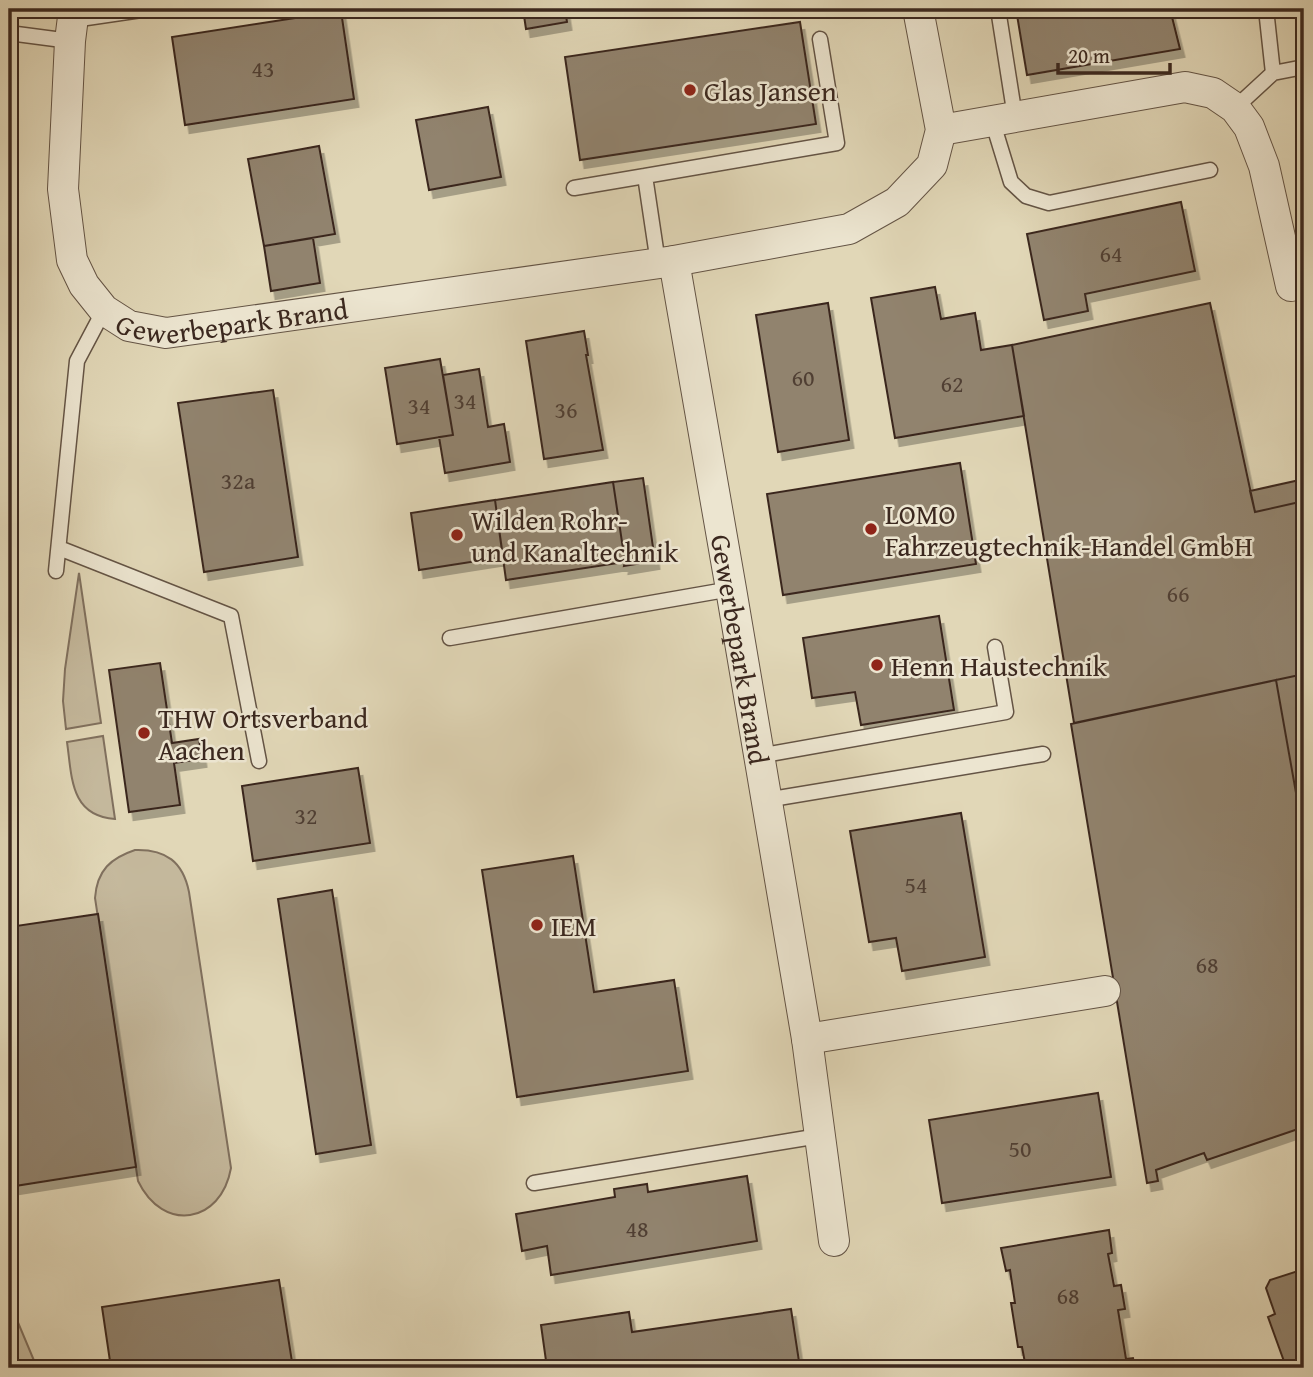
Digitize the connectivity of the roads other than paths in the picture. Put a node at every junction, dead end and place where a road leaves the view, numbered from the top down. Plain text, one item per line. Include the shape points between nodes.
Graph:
1 (148, 9) edge
2 (918, 9) edge
3 (998, 9) edge
4 (1266, 9) edge
5 (72, 23) edge
6 (9, 33) edge
7 (820, 39) dead end
8 (1304, 68) edge
9 (1273, 73) junction
10 (1235, 108) junction
11 (1003, 119) junction
12 (941, 130) junction
13 (1210, 170) dead end
14 (645, 176) junction
15 (574, 188) dead end
16 (666, 262) junction
17 (1291, 286) dead end
18 (104, 310) junction
19 (59, 548) junction
20 (56, 571) dead end
21 (732, 589) junction
22 (450, 638) dead end
23 (995, 646) dead end
24 (1042, 754) dead end
25 (759, 756) junction
26 (259, 761) dead end
27 (766, 800) junction
28 (1105, 991) dead end
29 (807, 1039) junction
30 (819, 1136) junction
31 (534, 1183) dead end
32 (834, 1241) dead end

1 - 5 lane
2 - 12 street, Gewerbepark Brand
3 - 11 lane
4 - 9 lane
5 - 6 lane
5 - 18 street, Gewerbepark Brand via 63,189 72,260
7 - 14 lane via 837,144
8 - 9 lane
9 - 10 lane
10 - 11 street via 1213,93 1185,87
10 - 17 street via 1249,127 1264,166
11 - 12 street
11 - 13 lane via 1011,182 1026,196 1049,202
12 - 16 street, Gewerbepark Brand via 932,165 897,202 849,229
14 - 15 lane
14 - 16 lane
16 - 18 street, Gewerbepark Brand via 166,334 129,326
16 - 21 street, Gewerbepark Brand
18 - 19 lane via 78,360
19 - 20 lane
19 - 26 lane via 231,615
21 - 22 lane
21 - 25 street, Gewerbepark Brand
23 - 25 lane via 1006,712
24 - 27 lane
25 - 27 street, Gewerbepark Brand
27 - 29 street, Gewerbepark Brand
28 - 29 street
29 - 30 street, Gewerbepark Brand
30 - 31 lane
30 - 32 street, Gewerbepark Brand

